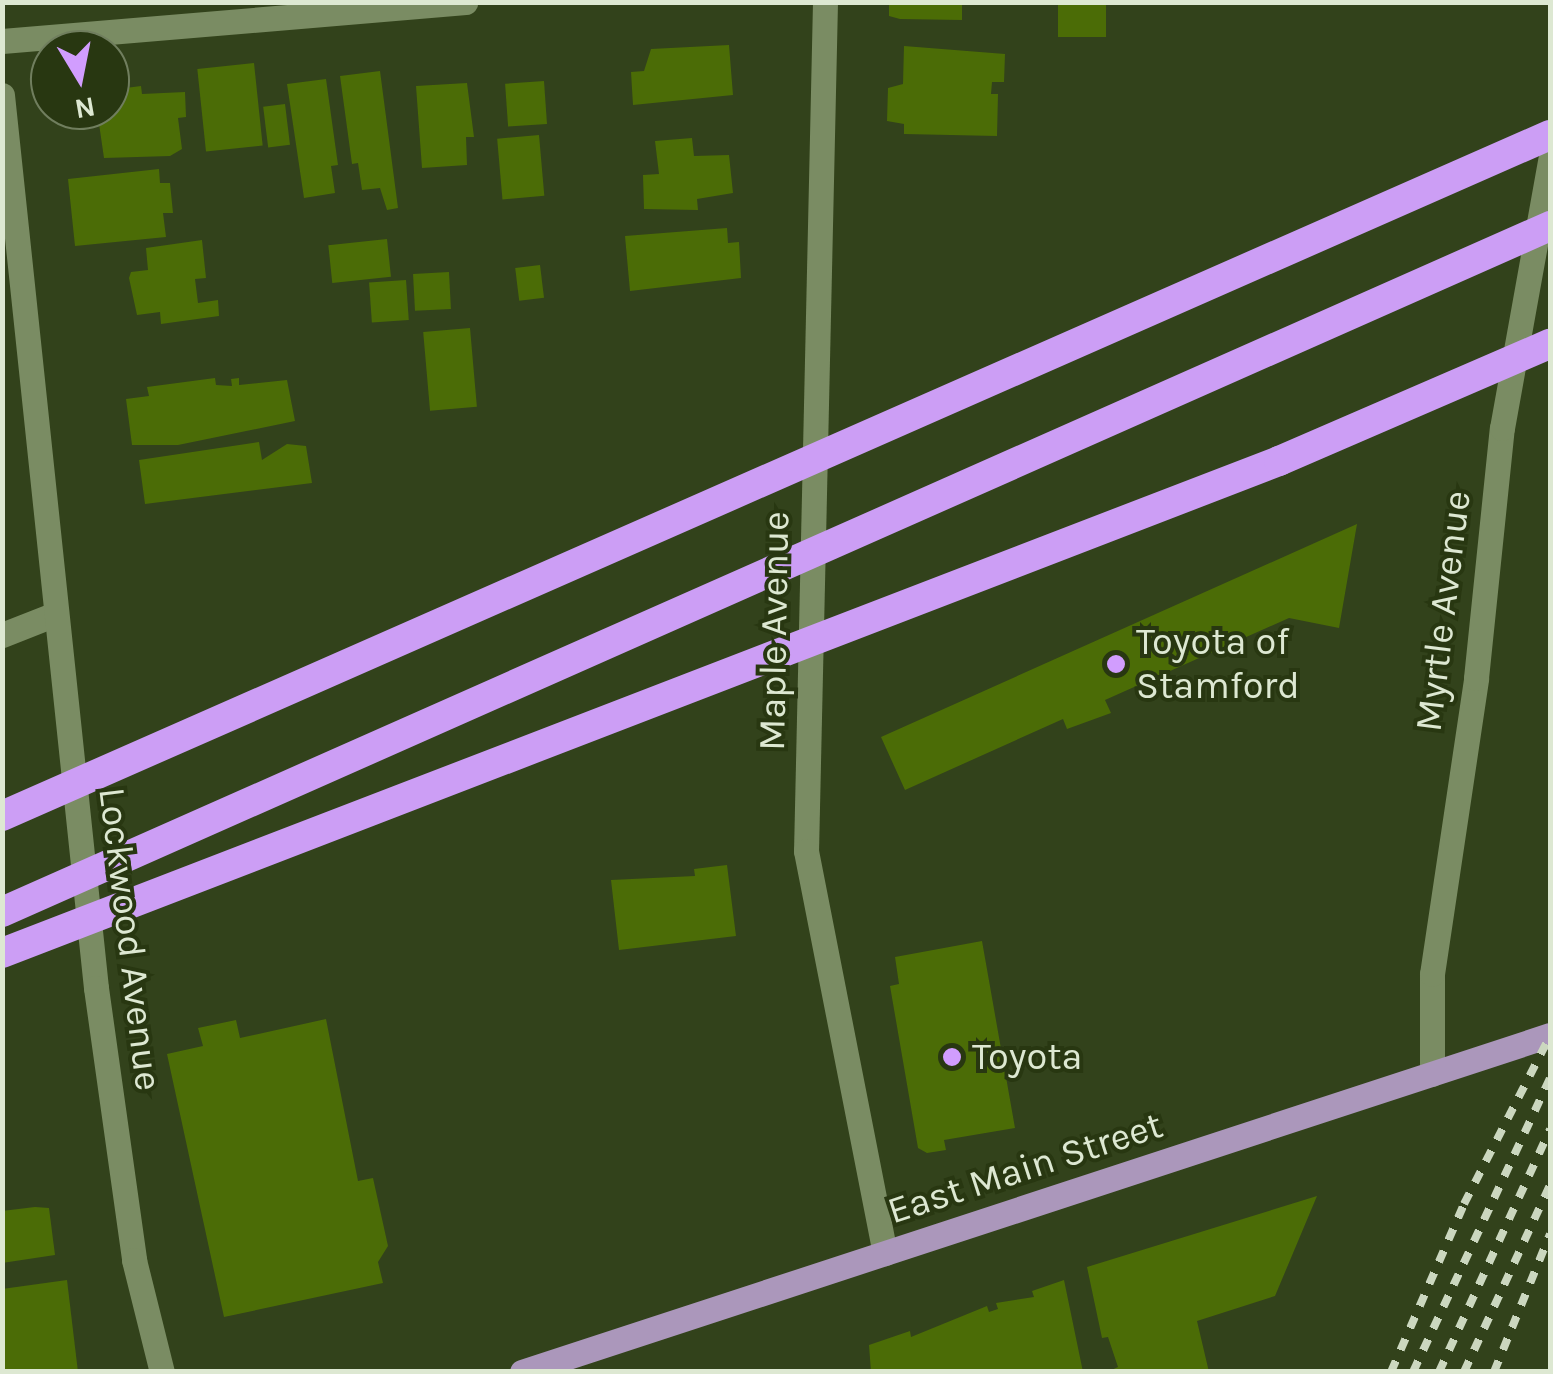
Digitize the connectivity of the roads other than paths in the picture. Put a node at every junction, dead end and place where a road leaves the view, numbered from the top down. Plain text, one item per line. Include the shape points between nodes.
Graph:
1 (464, 2) edge
2 (826, 2) edge
3 (2, 42) edge
4 (2, 95) edge
5 (1550, 135) edge
6 (1550, 160) edge
7 (1550, 226) edge
8 (1550, 344) edge
9 (53, 614) junction
10 (2, 635) edge
11 (7, 814) edge
12 (13, 907) edge
13 (14, 948) edge
14 (1550, 1035) edge
15 (1432, 1074) junction
16 (885, 1253) junction
17 (162, 1372) edge
18 (522, 1372) edge

1 - 3 street
2 - 16 street, Maple Avenue via 806,851
4 - 9 street, Lockwood Avenue
5 - 11 highway
6 - 15 street, Myrtle Avenue via 1502,428 1476,678 1432,974
7 - 12 highway
8 - 13 highway via 1280,461
9 - 10 street
9 - 17 street, Lockwood Avenue via 134,1260
14 - 15 main road, East Main Street
15 - 16 main road, East Main Street
16 - 18 main road, East Main Street

